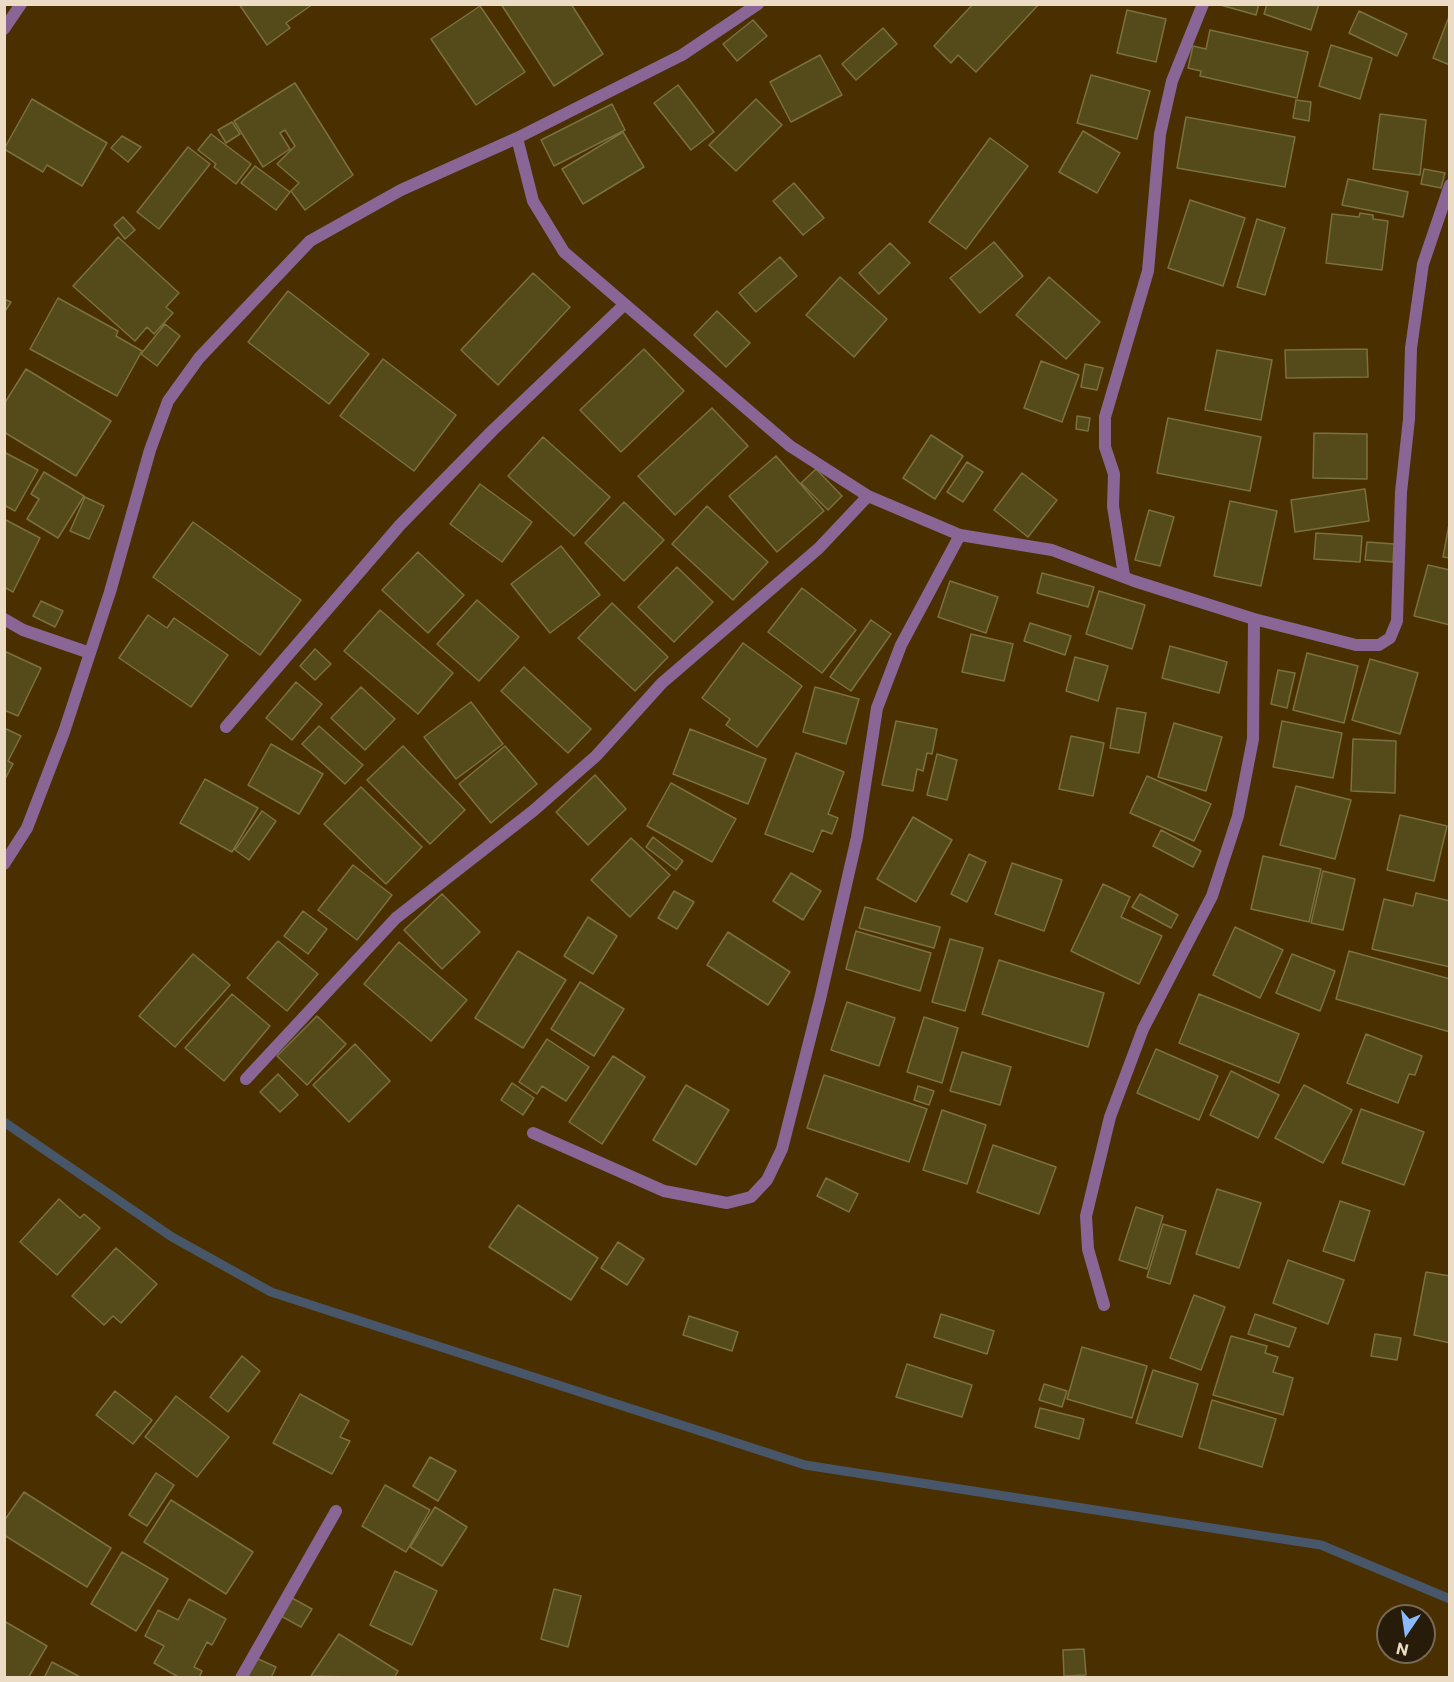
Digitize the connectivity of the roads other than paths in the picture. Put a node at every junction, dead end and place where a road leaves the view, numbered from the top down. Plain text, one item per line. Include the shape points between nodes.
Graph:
1 (21, 4) edge
2 (758, 4) edge
3 (1203, 4) edge
4 (4, 29) edge
5 (517, 138) junction
6 (1449, 185) edge
7 (624, 305) junction
8 (868, 496) junction
9 (960, 535) junction
10 (1124, 575) junction
11 (1254, 618) junction
12 (4, 619) edge
13 (90, 653) junction
14 (226, 727) dead end
15 (4, 864) edge
16 (246, 1078) dead end
17 (533, 1133) dead end
18 (1104, 1305) dead end
19 (336, 1511) dead end
20 (241, 1677) edge

1 - 4 street
2 - 5 street via 682,56
3 - 10 street via 1170,92 1160,134 1148,271 1105,417 1105,447 1114,474 1113,506
5 - 7 street via 532,201 564,252
5 - 13 street via 401,190 310,241 198,358 168,401 150,450
6 - 11 street via 1423,264 1411,348 1397,621 1390,638 1379,645 1356,645
7 - 8 street via 790,446
7 - 14 street via 400,525
8 - 9 street
8 - 16 street via 819,548 662,683 596,756 533,811 396,918
9 - 10 street via 1052,550
9 - 17 street via 901,645 877,708 856,837 820,999 782,1149 766,1180 751,1197 727,1203 664,1191
10 - 11 street
11 - 18 street via 1253,739 1238,816 1212,896 1143,1029 1110,1117 1086,1216 1088,1249
12 - 13 street via 23,630
13 - 15 street via 27,828
19 - 20 street

